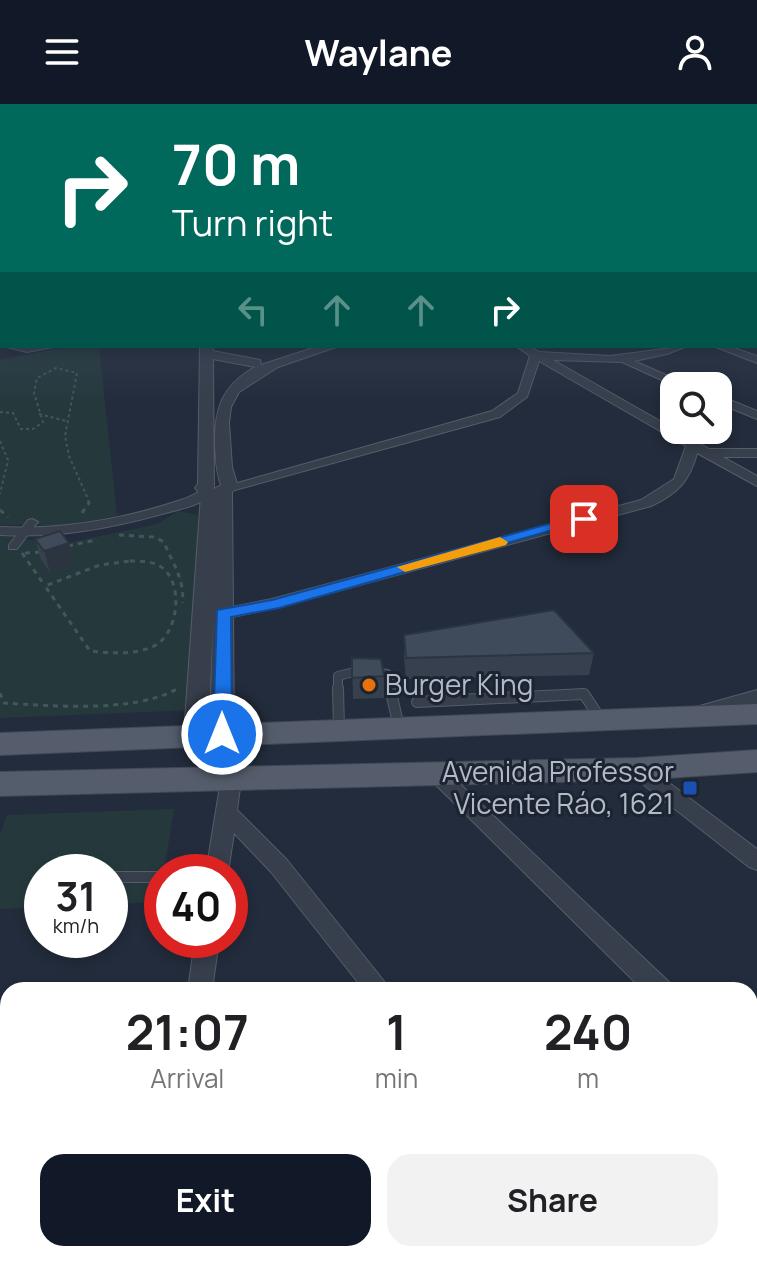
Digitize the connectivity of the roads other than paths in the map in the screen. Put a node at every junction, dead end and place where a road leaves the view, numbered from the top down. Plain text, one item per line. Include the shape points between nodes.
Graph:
1 (323, 348) edge
2 (524, 348) edge
3 (676, 348) edge
4 (724, 348) edge
5 (206, 350) edge
6 (294, 354) edge
7 (536, 355) junction
8 (757, 360) edge
9 (624, 361) junction
10 (255, 363) junction
11 (660, 376) edge
12 (207, 402) junction
13 (732, 405) edge
14 (757, 415) edge
15 (693, 445) junction
16 (708, 453) junction
17 (757, 453) edge
18 (757, 482) edge
19 (217, 489) junction
20 (28, 528) junction
21 (0, 531) edge
22 (18, 550) road end
23 (223, 614) junction
24 (757, 698) edge
25 (417, 702) dead end
26 (757, 714) edge
27 (694, 716) junction
28 (601, 720) junction
29 (399, 727) junction
30 (339, 730) junction
31 (209, 734) junction
32 (0, 744) edge
33 (757, 761) edge
34 (637, 769) junction
35 (437, 774) junction
36 (231, 780) junction
37 (0, 784) edge
38 (226, 812) junction
39 (220, 854) edge
40 (757, 861) edge
41 (204, 958) edge
42 (201, 982) edge
43 (373, 982) edge
44 (652, 982) edge

1 - 6 street
2 - 7 street
3 - 9 street
4 - 8 street
5 - 10 street
5 - 12 street
6 - 10 street
6 - 19 street via 242,382 225,403
7 - 9 street
7 - 15 street
7 - 19 street via 523,395 496,414
9 - 11 street
10 - 12 street
12 - 19 street
13 - 14 street
15 - 16 street
15 - 23 street via 685,477 646,503
16 - 17 street
16 - 18 street
19 - 20 street via 193,501 99,526
19 - 23 street
19 - 31 street
20 - 21 street
20 - 22 street
23 - 31 street
24 - 27 street
25 - 28 lane via 572,692 591,700
26 - 27 main road
27 - 28 main road
28 - 29 main road
29 - 30 main road
29 - 30 lane via 387,674 376,670 338,676
30 - 31 main road
31 - 32 main road
33 - 34 main road
34 - 35 main road
34 - 40 street
35 - 36 main road
35 - 44 street
36 - 37 main road
36 - 38 street
38 - 39 street
38 - 43 street via 279,866
41 - 42 street

